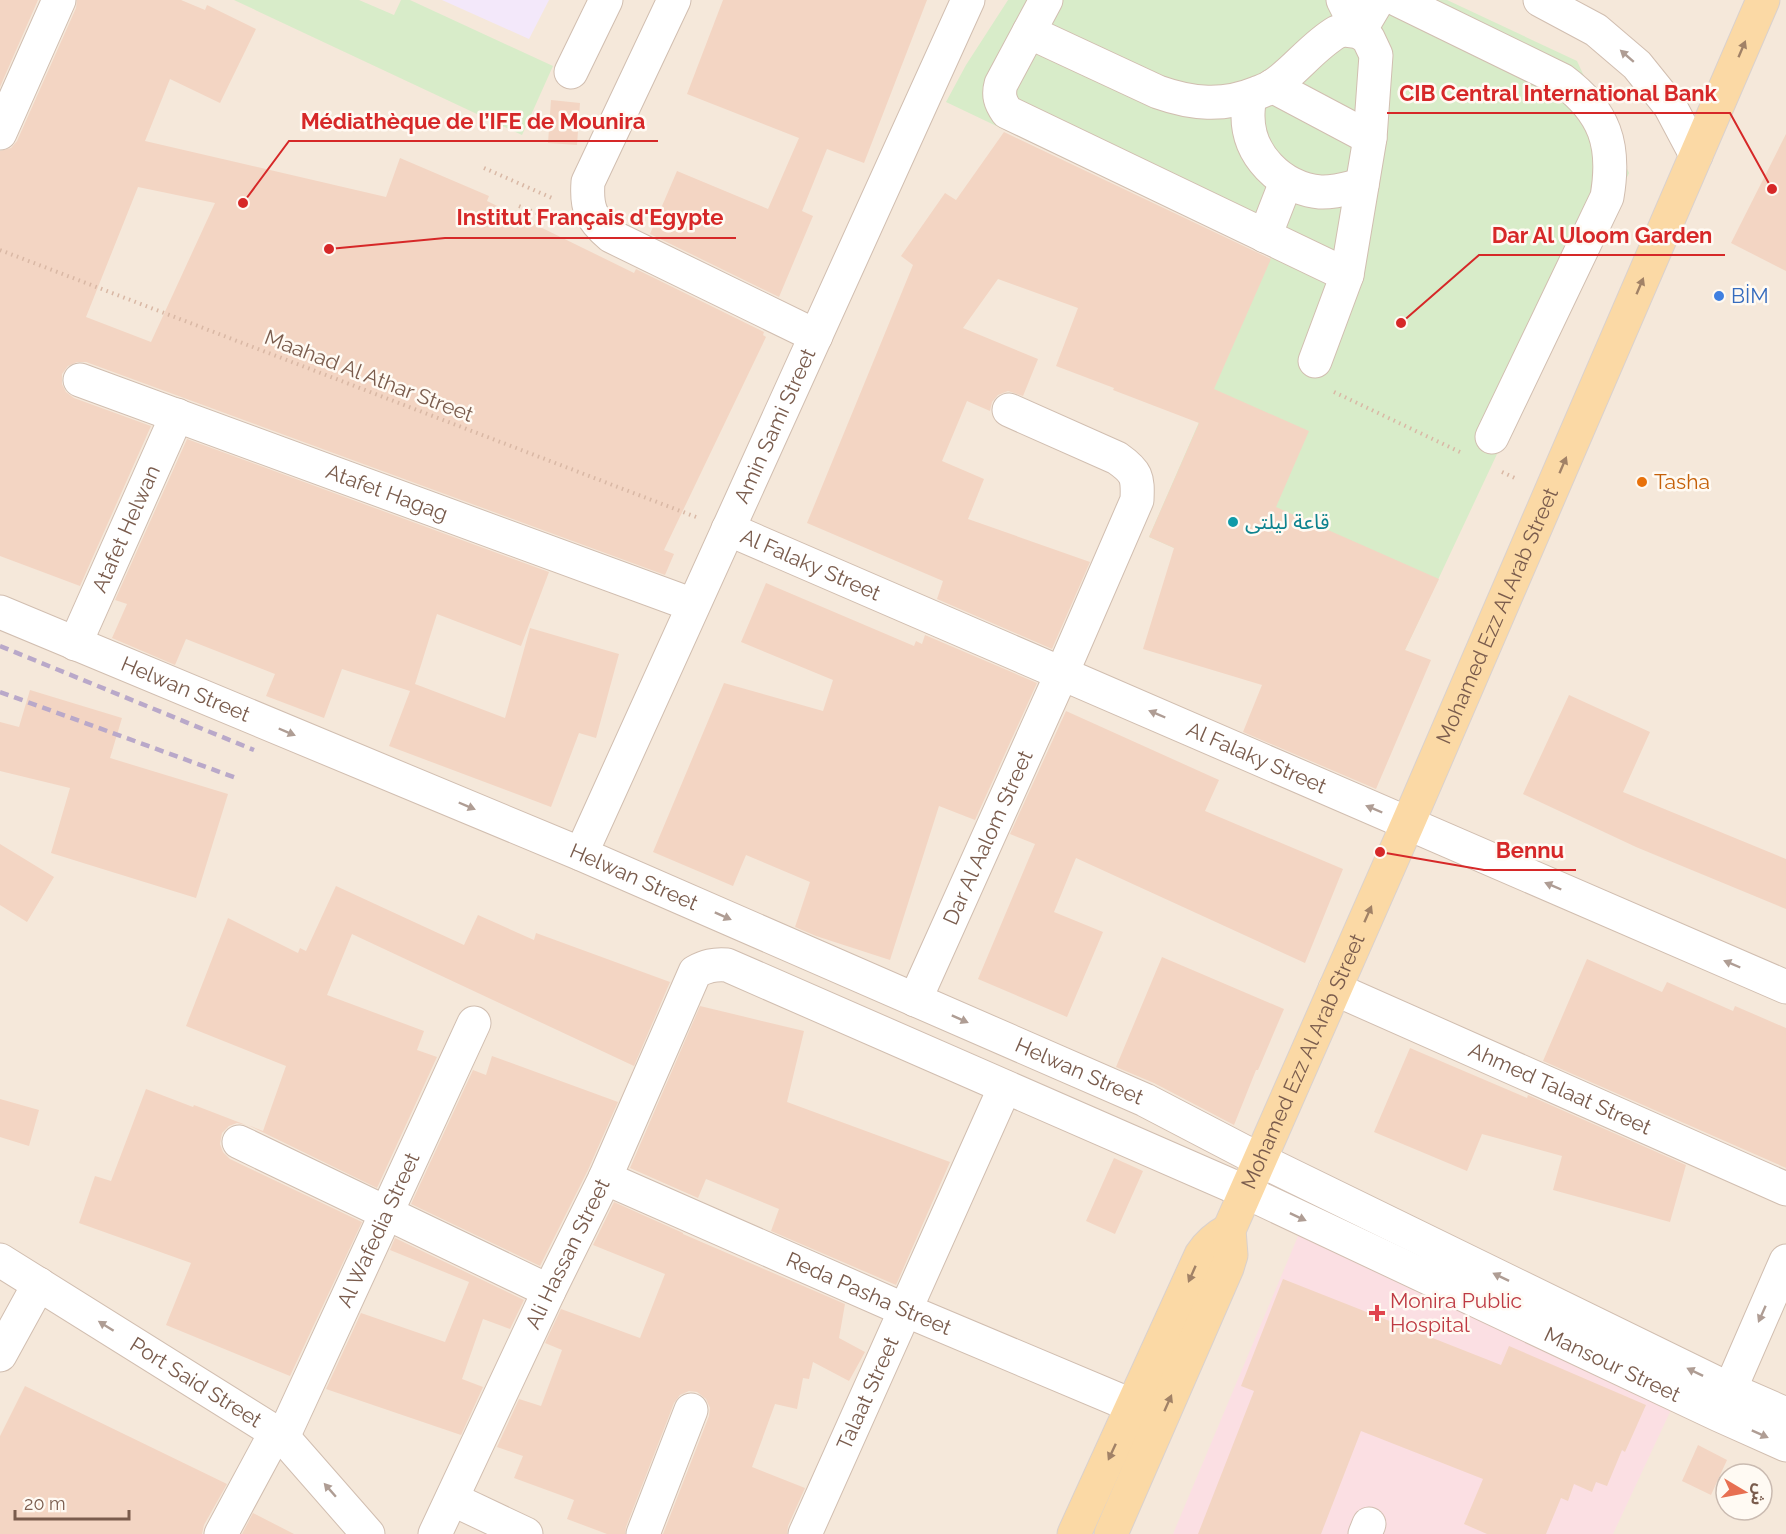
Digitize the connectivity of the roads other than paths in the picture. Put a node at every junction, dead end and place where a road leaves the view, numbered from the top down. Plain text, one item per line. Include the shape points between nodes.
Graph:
1 (59, 0) edge
2 (606, 0) edge
3 (674, 0) edge
4 (968, 0) edge
5 (1046, 0) edge
6 (1343, 0) edge
7 (1378, 0) edge
8 (1398, 0) edge
9 (1540, 0) edge
10 (1763, 0) edge
11 (1029, 32) junction
12 (1359, 32) junction
13 (571, 72) dead end
14 (10, 85) edge
15 (1261, 91) junction
16 (0, 133) edge
17 (1370, 138) junction
18 (1696, 155) junction
19 (1286, 182) junction
20 (1362, 185) junction
21 (1265, 236) junction
22 (1347, 275) junction
23 (816, 336) junction
24 (1315, 361) road end
25 (80, 380) dead end
26 (1009, 410) dead end
27 (177, 416) junction
28 (1481, 447) road end
29 (728, 529) junction
30 (693, 605) junction
31 (0, 612) edge
32 (75, 644) junction
33 (1062, 673) junction
34 (1408, 823) junction
35 (581, 854) junction
36 (695, 972) joint
37 (1786, 987) edge
38 (1335, 989) junction
39 (915, 1000) junction
40 (474, 1023) dead end
41 (1005, 1087) junction
42 (239, 1142) dead end
43 (1260, 1160) junction
44 (604, 1178) junction
45 (1786, 1189) edge
46 (1246, 1192) junction
47 (387, 1213) junction
48 (1228, 1230) junction
49 (0, 1260) edge
50 (1786, 1261) edge
51 (39, 1284) junction
52 (549, 1291) junction
53 (905, 1310) junction
54 (0, 1355) edge
55 (1724, 1402) junction
56 (1133, 1406) junction
57 (691, 1410) dead end
58 (1786, 1414) edge
59 (280, 1435) junction
60 (1786, 1445) edge
61 (452, 1499) junction
62 (221, 1534) edge
63 (368, 1534) edge
64 (435, 1534) edge
65 (526, 1534) edge
66 (643, 1534) edge
67 (805, 1534) edge
68 (1074, 1534) edge
69 (1111, 1534) edge

1 - 14 street
2 - 13 street
3 - 23 street via 588,182 587,199 592,214 611,236
4 - 23 street, Amin Sami Street
5 - 11 street
6 - 12 street
7 - 12 street
8 - 28 street via 1562,80 1594,111 1610,152 1607,197
18 -> 9 street via 1670,106 1637,65 1596,30
18 -> 10 main road, Mohamed Ezz Al Arab Street
11 - 15 street via 1181,100 1228,101
11 - 21 street via 1001,84 1000,98 1006,112
12 - 15 street via 1344,30 1330,36
12 - 17 street via 1368,38 1376,55
14 - 16 street
15 - 17 street
15 - 19 street via 1247,116 1251,135 1270,170
17 - 20 street
34 -> 18 main road, Mohamed Ezz Al Arab Street
19 - 20 street via 1322,192
19 - 21 street
20 - 22 street
21 - 22 street
22 - 24 street
23 - 29 street, Amin Sami Street
25 - 27 street, Atafet Hagag
26 - 33 street, Dar Al Aalom Street via 1118,458 1129,466 1138,481 1137,500
27 - 30 street, Atafet Hagag
27 - 32 street, Atafet Helwan
29 - 30 street, Amin Sami Street
29 - 33 street, Al Falaky Street
30 - 35 street, Amin Sami Street
31 - 32 street, Helwan Street
32 -> 35 street, Helwan Street
34 -> 33 street, Al Falaky Street
33 - 39 street, Dar Al Aalom Street
37 -> 34 street, Al Falaky Street
38 -> 34 main road, Mohamed Ezz Al Arab Street
35 -> 39 street, Helwan Street
36 - 41 street, Mansour Street via 705,966 727,964
36 - 44 street, Ali Hassan Street
38 - 43 main road, Mohamed Ezz Al Arab Street
38 - 45 street, Ahmed Talaat Street
39 -> 43 street, Helwan Street via 1145,1101
40 - 47 street, Al Wafedia Street
41 - 46 street, Mansour Street
41 - 53 street, Talaat Street
42 - 47 street
43 - 46 main road, Mohamed Ezz Al Arab Street
55 -> 43 street, Mansour Street
44 - 52 street, Ali Hassan Street
44 - 53 street, Reda Pasha Street
46 - 48 main road, Mohamed Ezz Al Arab Street
46 -> 55 street, Mansour Street
47 - 52 street
47 - 59 street, Al Wafedia Street
48 -> 56 main road, Mohamed Ezz Al Arab Street via 1217,1236 1200,1256
69 -> 48 main road, Mohamed Ezz Al Arab Street via 1227,1268 1231,1255
49 - 51 street, Port Said Street
50 -> 55 street
51 - 54 street
59 -> 51 street, Port Said Street
52 - 61 street, Ali Hassan Street
53 - 56 street, Reda Pasha Street
53 - 67 street, Talaat Street
55 - 58 street, Mansour Street
55 -> 60 street, Mansour Street
56 -> 68 main road, Mohamed Ezz Al Arab Street
57 - 66 street
59 - 62 street, Al Wafedia Street
63 -> 59 street, Port Said Street
61 - 64 street, Ali Hassan Street
61 - 65 street

